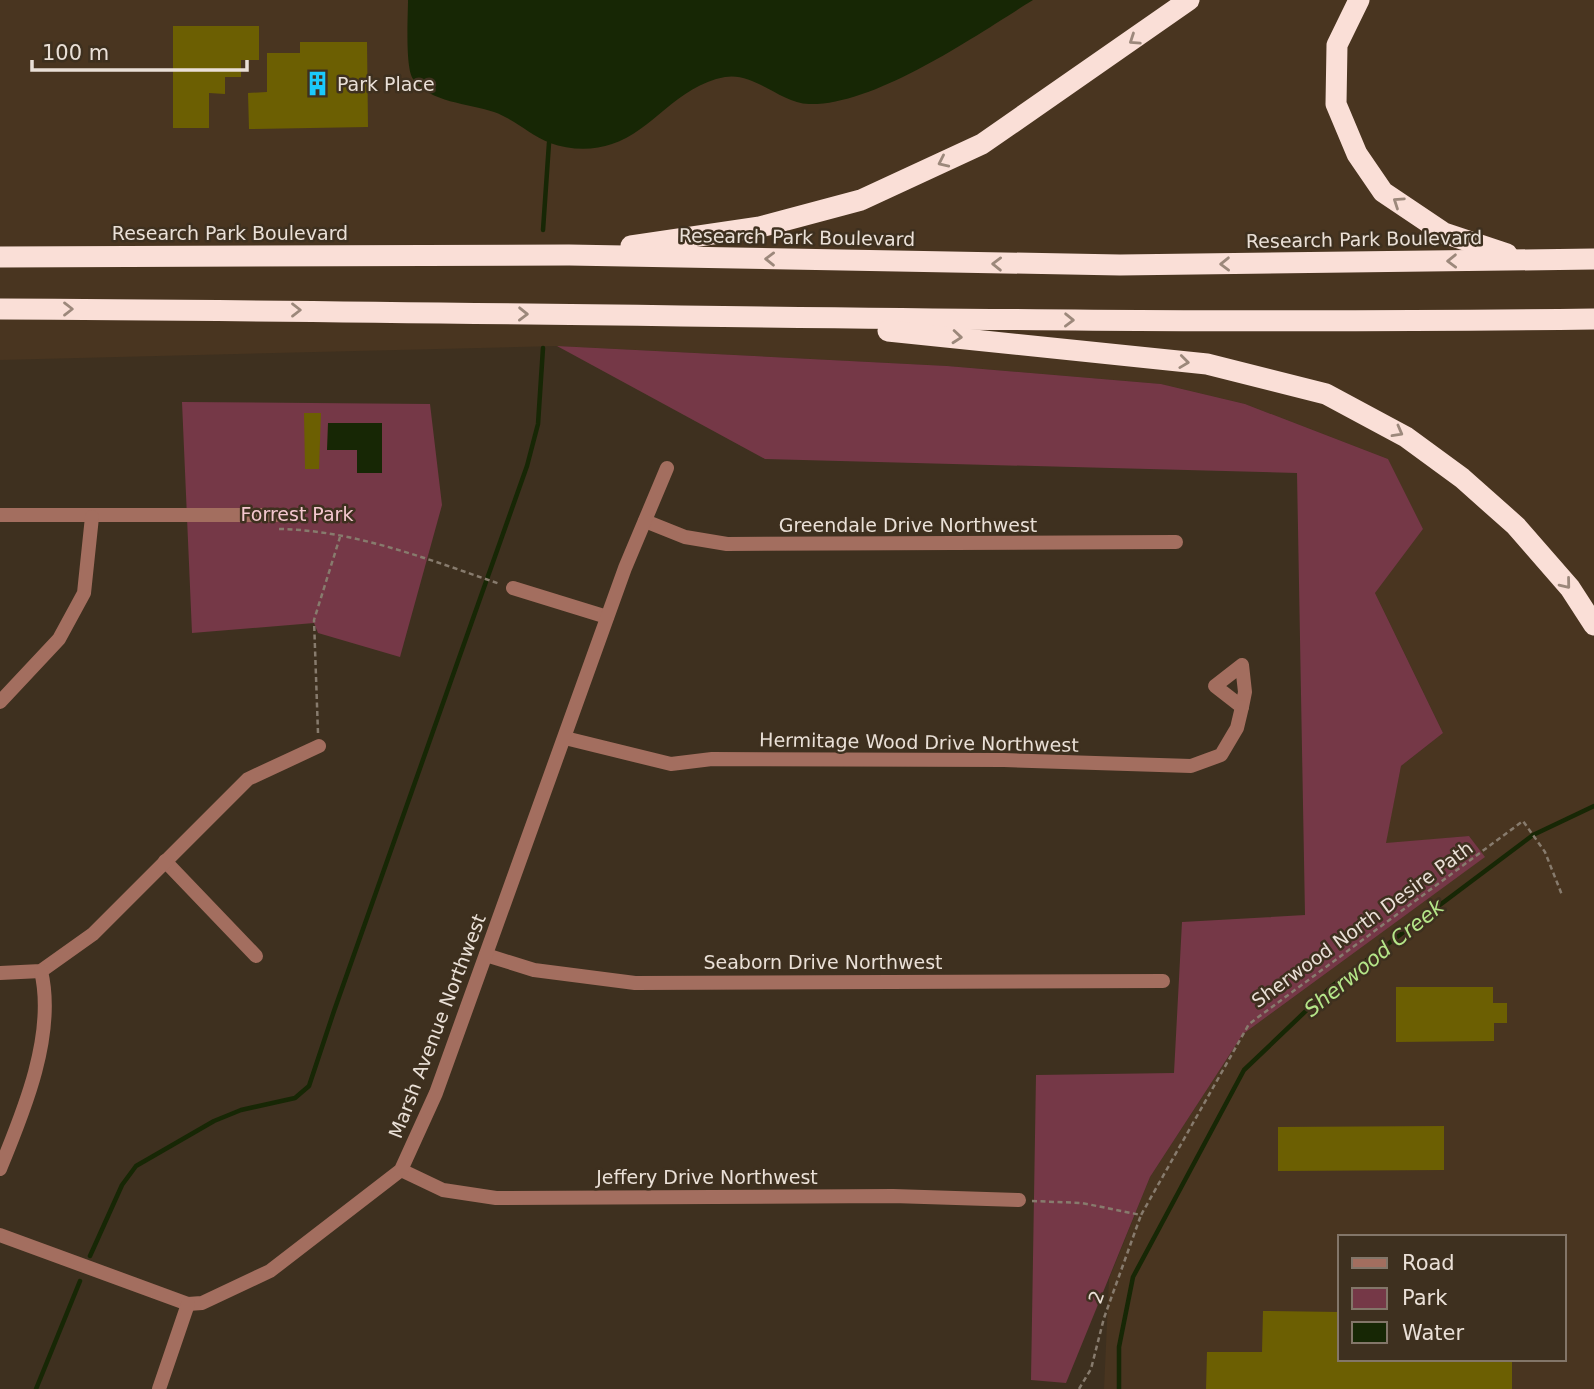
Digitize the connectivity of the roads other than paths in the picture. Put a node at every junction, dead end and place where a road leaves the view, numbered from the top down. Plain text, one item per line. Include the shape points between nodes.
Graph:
1 (1189, 0) edge
2 (1359, 0) edge
3 (569, 255) junction
4 (0, 257) edge
5 (1594, 259) edge
6 (1525, 260) junction
7 (0, 309) edge
8 (743, 317) junction
9 (1594, 319) edge
10 (667, 468) dead end
11 (0, 515) edge
12 (276, 515) dead end
13 (92, 517) junction
14 (645, 521) junction
15 (1176, 542) dead end
16 (513, 588) dead end
17 (607, 617) junction
18 (1594, 625) edge
19 (0, 702) edge
20 (1242, 707) dead end
21 (565, 738) junction
22 (318, 746) road end
23 (165, 861) junction
24 (486, 955) junction
25 (256, 956) dead end
26 (41, 971) junction
27 (0, 973) edge
28 (1163, 981) dead end
29 (0, 1169) edge
30 (401, 1170) junction
31 (1018, 1200) road end
32 (0, 1235) edge
33 (188, 1304) junction
34 (159, 1389) edge

1 -> 3 highway via 982,144 861,200 760,227
6 -> 2 highway via 1444,233 1383,192 1357,154 1336,104 1336,45
3 - 4 highway, Research Park Boulevard
6 -> 3 highway, Research Park Boulevard via 1041,265
5 - 6 highway, Research Park Boulevard
7 -> 8 highway
8 -> 9 highway via 1209,322
8 -> 18 highway via 1207,364 1326,394 1406,437 1462,478 1516,526 1570,588
10 - 14 street, Marsh Avenue Northwest
11 - 13 street
12 - 13 street
13 - 19 street via 83,593 59,639
14 - 15 street, Greendale Drive Northwest via 685,537 727,544
14 - 17 street, Marsh Avenue Northwest
16 - 17 street
17 - 21 street, Marsh Avenue Northwest
20 - 21 street, Hermitage Wood Drive Northwest via 1237,728 1221,755 1191,766 1004,760 712,759 671,764
21 - 24 street, Marsh Avenue Northwest
22 - 23 street via 248,779
23 - 25 street
23 - 26 street via 93,933
24 - 28 street, Seaborn Drive Northwest via 534,970 635,983
24 - 30 street, Marsh Avenue Northwest via 436,1093
26 - 27 street
26 - 29 street via 46,1000 32,1084
30 - 31 street, Jeffery Drive Northwest via 443,1190 496,1198 893,1196
30 - 33 street, Marsh Avenue Northwest via 270,1271 202,1303
32 - 33 street
33 - 34 street

